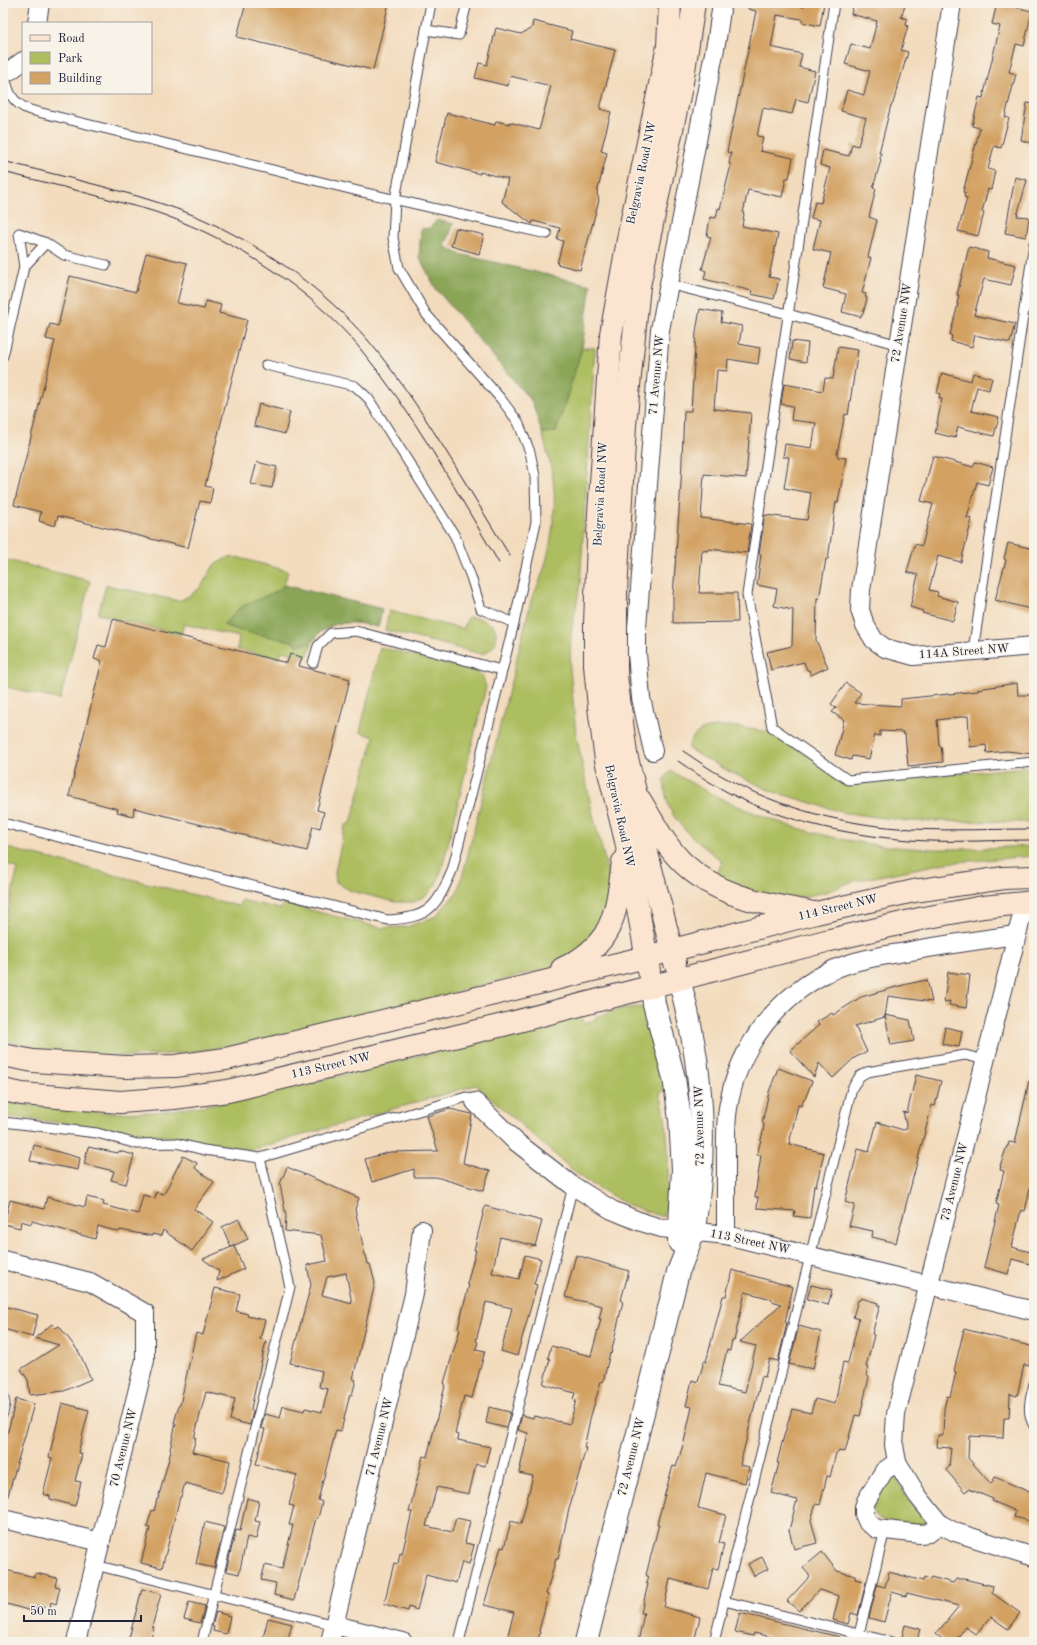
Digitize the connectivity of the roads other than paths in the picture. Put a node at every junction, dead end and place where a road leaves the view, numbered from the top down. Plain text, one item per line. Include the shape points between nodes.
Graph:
1 (40, 3) edge
2 (431, 3) edge
3 (468, 3) edge
4 (670, 3) edge
5 (694, 3) edge
6 (722, 3) edge
7 (834, 3) edge
8 (952, 3) edge
9 (37, 22) edge
10 (426, 30) junction
11 (22, 62) edge
12 (3, 73) edge
13 (395, 200) junction
14 (547, 234) dead end
15 (46, 243) junction
16 (1034, 243) edge
17 (106, 265) dead end
18 (24, 267) junction
19 (668, 284) junction
20 (788, 314) junction
21 (899, 345) junction
22 (3, 356) edge
23 (266, 365) dead end
24 (514, 623) junction
25 (874, 640) joint
26 (1034, 646) edge
27 (974, 651) junction
28 (313, 663) dead end
29 (501, 670) junction
30 (653, 751) dead end
31 (1034, 762) edge
32 (635, 791) junction
33 (3, 823) edge
34 (626, 842) junction
35 (1034, 877) edge
36 (1030, 902) edge
37 (816, 913) junction
38 (1016, 935) junction
39 (672, 950) junction
40 (636, 959) junction
41 (679, 979) junction
42 (531, 984) junction
43 (652, 985) junction
44 (3, 1055) edge
45 (985, 1060) junction
46 (3, 1090) edge
47 (475, 1102) joint
48 (702, 1109) junction
49 (3, 1122) edge
50 (260, 1158) junction
51 (573, 1186) junction
52 (422, 1230) dead end
53 (686, 1231) junction
54 (726, 1235) junction
55 (810, 1256) junction
56 (3, 1260) edge
57 (929, 1286) junction
58 (1034, 1311) edge
59 (1034, 1384) edge
60 (3, 1394) edge
61 (3, 1413) edge
62 (1034, 1426) edge
63 (897, 1462) junction
64 (3, 1519) edge
65 (940, 1524) junction
66 (884, 1530) junction
67 (100, 1542) junction
68 (1034, 1557) edge
69 (95, 1565) junction
70 (214, 1594) junction
71 (724, 1601) junction
72 (335, 1624) junction
73 (858, 1638) edge
74 (76, 1642) edge
75 (202, 1642) edge
76 (330, 1642) edge
77 (403, 1642) edge
78 (459, 1642) edge
79 (586, 1642) edge
80 (714, 1642) edge
81 (892, 1642) edge

1 - 9 street
2 - 10 lane
3 - 10 lane via 459,35
4 - 34 main road, Belgravia Road NW via 668,46 611,334 594,624 598,707 606,760
5 - 32 main road, Belgravia Road NW via 683,77 639,286 625,425 616,592 616,676 626,754
6 - 19 street, 71 Avenue NW
7 - 20 lane
8 - 21 street, 72 Avenue NW
10 - 13 lane
11 - 12 street
12 - 13 lane via 14,101 30,110
13 - 14 lane
13 - 24 lane via 393,238 399,268 426,314 518,422 530,452 535,476 536,522
15 - 17 lane via 64,255
15 - 18 lane
15 - 18 lane via 19,234
16 - 27 lane
18 - 22 lane
19 - 20 lane
19 - 30 street, 71 Avenue NW via 660,330 637,627 641,698
20 - 21 lane
20 - 31 lane via 747,595 772,727 848,780
21 - 25 street, 72 Avenue NW via 861,590 860,610
23 - 24 lane via 356,386 368,398 455,536 481,609
24 - 29 lane
25 - 27 street, 114A Street NW via 885,648 914,656
26 - 27 street, 114A Street NW
28 - 29 lane via 318,646 331,634 356,631
29 - 33 lane via 452,871 440,898 424,913 405,919 388,920
32 - 37 main road via 665,841 682,862 707,881 738,897
32 - 39 main road, Belgravia Road NW via 637,814
34 - 40 main road, Belgravia Road NW
34 - 42 main road via 616,911 606,933 595,948 577,962
35 - 37 main road, 114 Street NW via 1004,878 914,891
36 - 38 street, 73 Avenue NW
36 - 41 main road via 983,907 924,918
37 - 39 main road, 114 Street NW
38 - 45 street, 73 Avenue NW
38 - 54 street via 856,962 822,976 782,1004 754,1038 732,1089 726,1126
39 - 40 main road, 114 Street NW
39 - 41 main road, Belgravia Road NW
40 - 42 main road
40 - 43 main road, Belgravia Road NW
41 - 43 main road
41 - 48 street, 72 Avenue NW via 697,1058
42 - 44 main road via 226,1059 175,1066 125,1067 33,1061
43 - 46 main road, 113 Street NW via 503,1025 228,1091 120,1102 22,1094
43 - 48 street via 665,1001 688,1091
43 - 53 street, 72 Avenue NW via 654,1004 674,1078 680,1119
45 - 55 lane via 965,1055 867,1072 855,1081
45 - 57 street, 73 Avenue NW
47 - 50 lane via 466,1098
47 - 51 street, 113 Street NW via 515,1141
48 - 53 street, 72 Avenue NW via 702,1165
49 - 50 lane via 97,1134 137,1144 176,1143
50 - 70 lane via 290,1287
51 - 53 street, 113 Street NW via 612,1210 640,1222
51 - 78 lane
52 - 72 street, 71 Avenue NW via 414,1294
53 - 54 street, 113 Street NW
53 - 79 street, 72 Avenue NW
54 - 55 street, 113 Street NW
55 - 57 street, 113 Street NW
55 - 71 lane
56 - 67 street, 70 Avenue NW via 90,1282 145,1313 145,1360
57 - 58 street, 113 Street NW
57 - 63 street, 73 Avenue NW via 896,1414 894,1445
59 - 62 lane via 1029,1412
60 - 61 lane
63 - 65 street, 73 Avenue NW via 917,1495
63 - 66 street via 884,1471 864,1507 868,1523
64 - 67 street
65 - 66 street via 925,1534
65 - 68 street, 73 Avenue NW via 955,1532
66 - 73 lane
67 - 69 street, 70 Avenue NW
69 - 70 lane
69 - 74 street, 70 Avenue NW
70 - 72 lane
70 - 75 lane
71 - 73 lane
71 - 80 lane
72 - 76 street, 71 Avenue NW
72 - 77 street
73 - 81 lane

